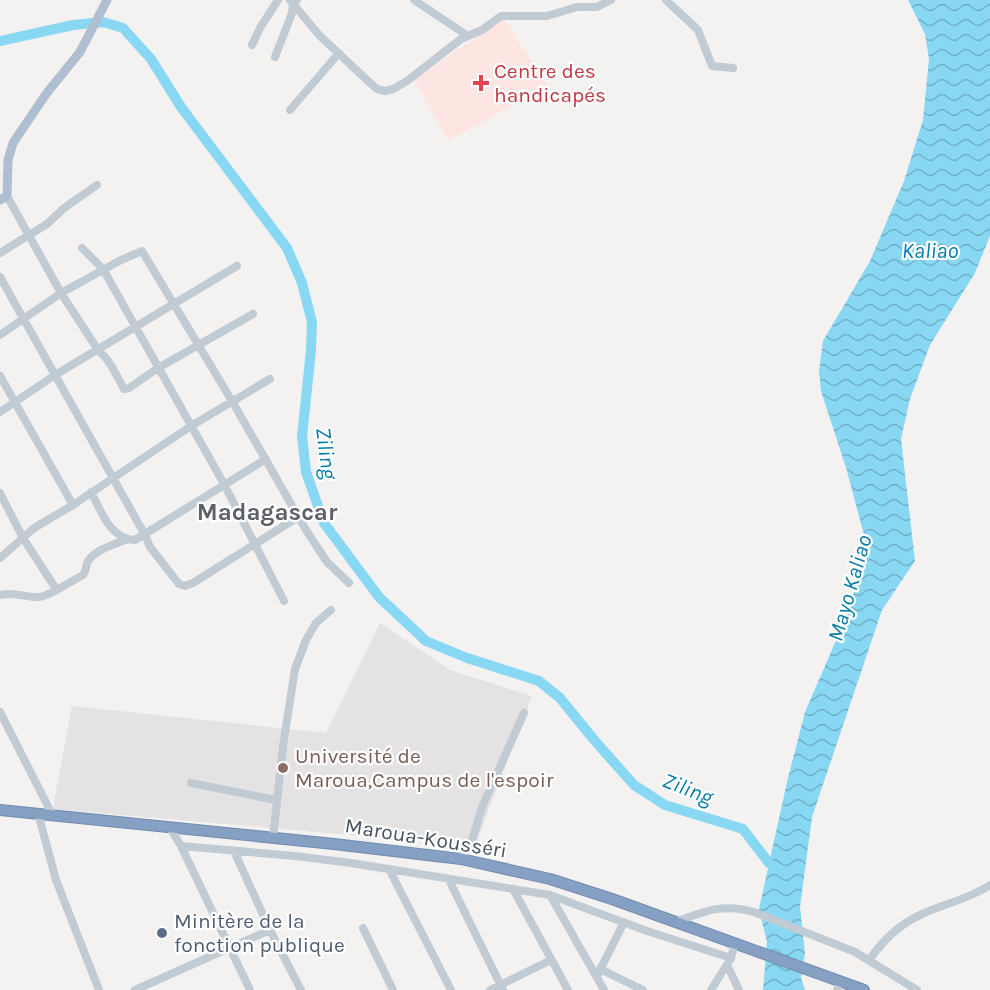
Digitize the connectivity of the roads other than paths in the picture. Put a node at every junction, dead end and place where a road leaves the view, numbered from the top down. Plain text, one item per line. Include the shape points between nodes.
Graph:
1 (107, 0) edge
2 (278, 0) edge
3 (414, 0) edge
4 (611, 0) edge
5 (666, 0) edge
6 (293, 1) edge
7 (468, 36) junction
8 (252, 45) dead end
9 (339, 52) junction
10 (275, 57) dead end
11 (733, 68) dead end
12 (290, 110) dead end
13 (98, 185) dead end
14 (3, 198) edge
15 (30, 235) junction
16 (82, 248) dead end
17 (0, 253) edge
18 (237, 266) dead end
19 (103, 270) junction
20 (0, 277) edge
21 (61, 292) junction
22 (174, 303) junction
23 (253, 314) dead end
24 (23, 318) junction
25 (135, 328) junction
26 (0, 335) edge
27 (198, 345) junction
28 (98, 350) junction
29 (158, 368) junction
30 (55, 375) junction
31 (0, 376) edge
32 (270, 379) dead end
33 (232, 401) junction
34 (14, 402) junction
35 (0, 412) edge
36 (191, 426) junction
37 (266, 459) junction
38 (114, 478) junction
39 (224, 484) junction
40 (91, 492) junction
41 (0, 493) edge
42 (73, 505) junction
43 (298, 517) junction
44 (145, 535) junction
45 (23, 538) junction
46 (127, 539) junction
47 (255, 543) junction
48 (0, 558) edge
49 (348, 583) dead end
50 (56, 589) junction
51 (0, 595) edge
52 (284, 601) dead end
53 (331, 610) dead end
54 (0, 712) edge
55 (524, 713) dead end
56 (191, 783) dead end
57 (276, 800) junction
58 (0, 810) edge
59 (38, 813) junction
60 (53, 816) junction
61 (170, 828) junction
62 (273, 838) junction
63 (181, 846) junction
64 (234, 851) junction
65 (460, 859) junction
66 (389, 869) junction
67 (449, 880) junction
68 (990, 885) edge
69 (513, 889) junction
70 (550, 895) junction
71 (624, 922) junction
72 (675, 922) junction
73 (363, 928) dead end
74 (270, 930) junction
75 (735, 943) junction
76 (230, 949) junction
77 (870, 959) junction
78 (551, 960) junction
79 (729, 961) junction
80 (598, 973) junction
81 (839, 986) edge
82 (502, 987) edge
83 (99, 990) edge
84 (135, 990) edge
85 (250, 990) edge
86 (301, 990) edge
87 (393, 990) edge
88 (451, 990) edge
89 (490, 990) edge
90 (568, 990) edge
91 (604, 990) edge
92 (643, 990) edge
93 (711, 990) edge
94 (739, 990) edge
95 (864, 990) edge
96 (917, 990) edge

1 - 14 main road via 80,52 13,143
2 - 8 street
3 - 7 street
4 - 7 street via 597,7 577,7 547,16 505,14
5 - 11 street via 698,30 712,66
6 - 9 street
6 - 10 street
7 - 9 street via 400,85 385,91 377,90
9 - 12 street
13 - 15 street
14 - 15 street
15 - 17 street
15 - 21 street
16 - 19 street
18 - 22 street
19 - 21 street
19 - 22 street via 142,251
19 - 25 street
20 - 24 street
21 - 24 street
21 - 28 street
22 - 25 street
22 - 27 street
23 - 27 street
24 - 26 street
24 - 30 street
25 - 28 street
25 - 29 street
27 - 29 street
27 - 33 street
28 - 29 street via 118,374 124,389
28 - 30 street
29 - 36 street
30 - 34 street
30 - 38 street
31 - 34 street
32 - 33 street
33 - 36 street
33 - 37 street
34 - 35 street
34 - 42 street
36 - 38 street
36 - 39 street
37 - 39 street
37 - 43 street
38 - 40 street
38 - 44 street
39 - 44 street
39 - 47 street
40 - 42 street
40 - 46 street via 110,528
41 - 45 street
42 - 45 street
43 - 47 street
43 - 49 street via 327,562
44 - 46 street
44 - 47 street via 174,580 185,586
45 - 48 street
45 - 50 street
46 - 50 street via 96,554 88,561 86,572
47 - 52 street
50 - 51 street via 38,597 12,592
53 - 57 street via 316,622 295,669
54 - 60 street
55 - 65 street via 483,805 472,840
56 - 57 street
57 - 62 street
58 - 59 highway, Maroua-Kousséri
59 - 60 highway, Maroua-Kousséri
59 - 83 street via 56,880
60 - 61 highway, Maroua-Kousséri
61 - 62 highway, Maroua-Kousséri
61 - 63 street
62 - 65 highway, Maroua-Kousséri
63 - 64 street
63 - 76 street
64 - 66 street
64 - 74 street
65 - 72 highway, Maroua-Kousséri via 550,879
66 - 67 street
66 - 88 street
67 - 69 street
67 - 82 street
68 - 77 street via 910,920 881,943
69 - 70 street
69 - 78 street
70 - 71 street
70 - 80 street
71 - 79 street
71 - 80 street
72 - 75 highway, Maroua-Kousséri
72 - 77 street via 707,910 738,907
73 - 87 street
74 - 76 street
74 - 86 street
75 - 79 street
75 - 81 highway, Maroua-Kousséri
76 - 84 street
76 - 85 street
77 - 96 street
78 - 82 street
78 - 90 street
79 - 93 street
79 - 94 street
80 - 91 street
80 - 92 street
81 - 95 highway, Maroua-Kousséri
82 - 89 street

